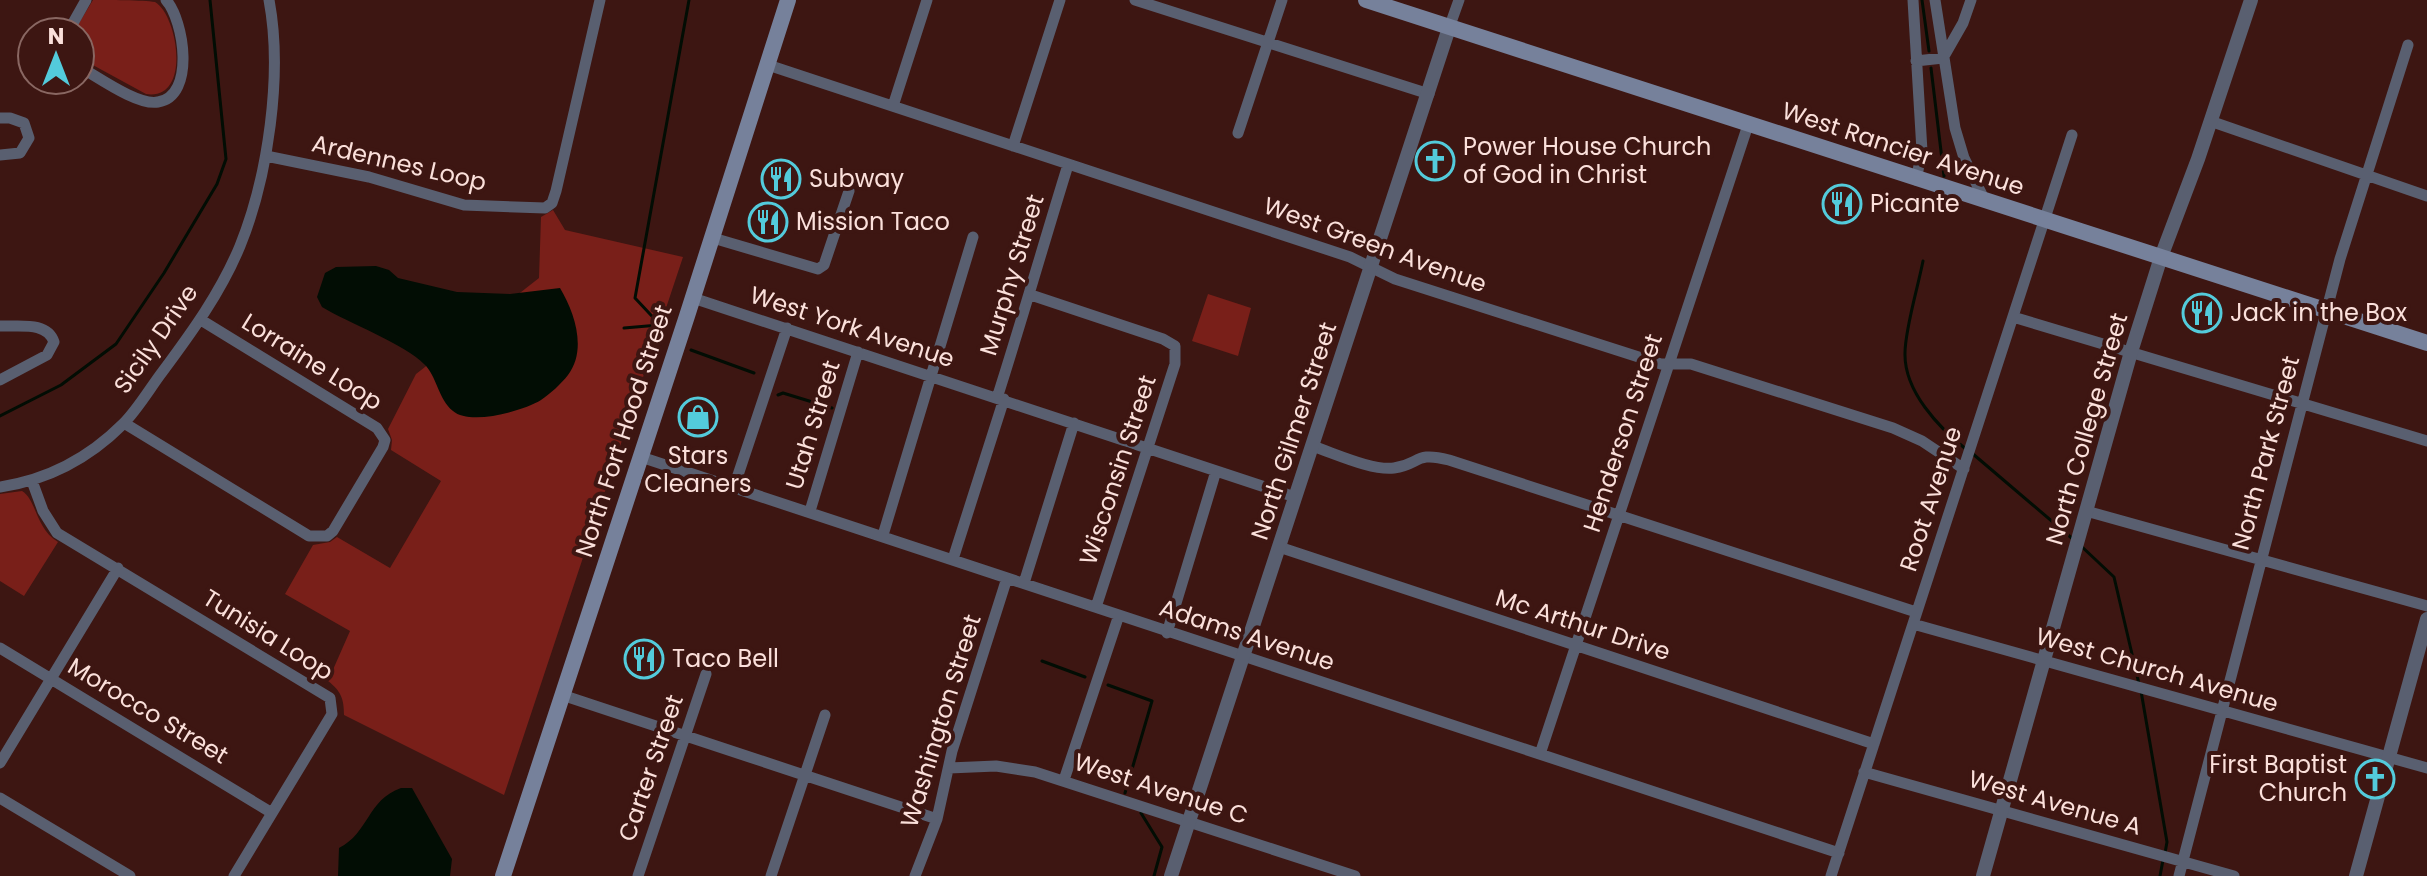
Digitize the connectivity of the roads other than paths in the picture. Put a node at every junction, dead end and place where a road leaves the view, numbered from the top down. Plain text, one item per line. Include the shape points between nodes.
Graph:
1 (166, 0) edge
2 (269, 0) edge
3 (600, 0) edge
4 (788, 0) edge
5 (927, 0) edge
6 (1060, 0) edge
7 (1135, 0) edge
8 (1282, 0) edge
9 (1366, 0) edge
10 (1459, 0) edge
11 (1913, 0) edge
12 (1935, 0) edge
13 (1971, 0) edge
14 (2251, 0) edge
15 (1449, 28) junction
16 (1269, 43) junction
17 (2408, 45) dead end
18 (1943, 58) junction
19 (1916, 61) junction
20 (768, 65) junction
21 (96, 76) edge
22 (1429, 94) junction
23 (893, 106) junction
24 (0, 118) edge
25 (2210, 121) junction
26 (1748, 125) junction
27 (1238, 133) dead end
28 (2072, 135) dead end
29 (1013, 146) junction
30 (0, 155) edge
31 (266, 156) junction
32 (1068, 165) junction
33 (2367, 176) junction
34 (1916, 180) junction
35 (849, 191) dead end
36 (2427, 196) edge
37 (1985, 202) junction
38 (2044, 218) junction
39 (973, 237) dead end
40 (713, 238) junction
41 (2161, 257) junction
42 (1371, 266) junction
43 (1031, 295) junction
44 (693, 298) junction
45 (2326, 310) junction
46 (2013, 317) junction
47 (201, 320) junction
48 (0, 326) edge
49 (787, 328) junction
50 (2427, 343) edge
51 (858, 352) junction
52 (2131, 352) junction
53 (1669, 364) junction
54 (932, 376) junction
55 (0, 380) edge
56 (1000, 398) junction
57 (2301, 403) junction
58 (124, 423) junction
59 (1074, 423) junction
60 (2427, 441) edge
61 (1312, 446) junction
62 (1147, 447) junction
63 (641, 457) junction
64 (1965, 465) junction
65 (1216, 471) junction
66 (32, 481) junction
67 (0, 487) edge
68 (734, 487) junction
69 (1295, 497) junction
70 (810, 511) junction
71 (1619, 516) junction
72 (2084, 516) junction
73 (883, 535) junction
74 (1279, 547) junction
75 (953, 559) junction
76 (2261, 561) junction
77 (118, 568) junction
78 (1007, 578) junction
79 (1024, 583) junction
80 (2427, 606) edge
81 (1096, 607) junction
82 (1119, 615) junction
83 (1915, 618) junction
84 (2427, 619) edge
85 (1167, 633) junction
86 (1577, 647) junction
87 (0, 648) edge
88 (1242, 657) junction
89 (2043, 661) junction
90 (706, 674) dead end
91 (51, 678) junction
92 (562, 695) junction
93 (2223, 711) junction
94 (825, 715) dead end
95 (685, 736) junction
96 (1874, 744) junction
97 (1540, 754) junction
98 (2389, 758) junction
99 (0, 763) edge
100 (949, 768) junction
101 (2427, 768) edge
102 (1864, 772) junction
103 (804, 775) junction
104 (1064, 780) junction
105 (0, 798) edge
106 (2001, 810) junction
107 (272, 813) junction
108 (937, 819) junction
109 (1189, 821) junction
110 (1839, 853) junction
111 (2179, 861) junction
112 (130, 876) edge
113 (234, 876) edge
114 (503, 876) edge
115 (638, 876) edge
116 (771, 876) edge
117 (915, 876) edge
118 (1171, 876) edge
119 (1355, 876) edge
120 (1831, 876) edge
121 (1983, 876) edge
122 (2179, 876) edge
123 (2234, 876) edge
124 (2356, 876) edge

1 - 21 street via 176,15 183,72 178,90 156,103
2 - 31 street, Sicily Drive via 274,80
3 - 31 street, Ardennes Loop via 556,191 545,208 464,205 369,177
4 - 20 main road, North Fort Hood Street
5 - 23 street
6 - 29 street
7 - 16 street
8 - 16 street
9 - 15 main road, West Rancier Avenue
10 - 15 street, North Gilmer Street
11 - 19 street
12 - 18 street
13 - 18 street
14 - 25 street, North College Street
15 - 22 street, North Gilmer Street
15 - 26 main road, West Rancier Avenue
16 - 22 street
16 - 27 street
17 - 33 street, North Park Street
18 - 19 street
18 - 37 street via 1955,128
19 - 34 street via 1922,151
20 - 23 street, West Green Avenue
20 - 40 main road, North Fort Hood Street
22 - 42 street, North Gilmer Street
23 - 29 street, West Green Avenue
24 - 30 street via 24,123 29,138 20,153
25 - 33 street
25 - 41 street, North College Street
26 - 34 main road, West Rancier Avenue
26 - 53 street, Henderson Street
28 - 38 street, Root Avenue
29 - 32 street, West Green Avenue
31 - 47 street, Sicily Drive via 240,246
32 - 42 street, West Green Avenue
32 - 43 street, Murphy Street
33 - 36 street
33 - 45 street, North Park Street
34 - 37 main road, West Rancier Avenue
35 - 40 street via 824,265 818,269
37 - 38 main road, West Rancier Avenue
38 - 41 main road, West Rancier Avenue
38 - 46 street, Root Avenue
39 - 54 street
40 - 44 main road, North Fort Hood Street
41 - 45 main road, West Rancier Avenue
41 - 52 street, North College Street
42 - 53 street, West Green Avenue via 1395,279
42 - 61 street, North Gilmer Street
43 - 56 street, Murphy Street
43 - 62 street, Wisconsin Street via 1175,346 1175,364
44 - 49 street, West York Avenue
44 - 63 main road, North Fort Hood Street
45 - 50 main road, West Rancier Avenue
45 - 57 street, North Park Street
46 - 52 street
46 - 64 street, Root Avenue
47 - 58 street, Sicily Drive
47 - 58 street, Lorraine Loop via 383,435 383,447 333,531 309,536
48 - 55 street via 44,328 54,342 47,355
49 - 51 street, West York Avenue
49 - 68 street
51 - 54 street, West York Avenue
51 - 70 street, Utah Street
52 - 57 street
52 - 72 street, North College Street
53 - 64 street, West Green Avenue via 1713,370 1893,428
53 - 71 street, Henderson Street
54 - 56 street, West York Avenue
54 - 73 street
56 - 59 street, West York Avenue
56 - 75 street, Murphy Street
57 - 60 street
57 - 76 street, North Park Street
58 - 66 street, Sicily Drive via 81,458
59 - 62 street, West York Avenue
59 - 79 street
61 - 69 street, North Gilmer Street
61 - 71 street, West Church Avenue via 1383,468 1434,456
62 - 65 street, West York Avenue
62 - 81 street, Wisconsin Street
63 - 68 street, Adams Avenue
63 - 92 main road, North Fort Hood Street
64 - 83 street, Root Avenue
65 - 69 street, West York Avenue
65 - 85 street
66 - 67 street, Sicily Drive
66 - 77 street, Tunisia Loop via 57,533
68 - 70 street, Adams Avenue
69 - 74 street, North Gilmer Street
70 - 73 street, Adams Avenue
71 - 83 street, West Church Avenue
71 - 86 street, Henderson Street
72 - 76 street
72 - 89 street, North College Street
73 - 75 street, Adams Avenue
74 - 86 street, Mc Arthur Drive
74 - 88 street, North Gilmer Street
75 - 78 street, Adams Avenue
76 - 80 street
76 - 93 street, North Park Street
77 - 91 street
77 - 107 street, Tunisia Loop via 330,698 332,714
78 - 79 street, Adams Avenue
78 - 100 street, Washington Street
79 - 81 street, Adams Avenue
81 - 82 street, Adams Avenue
82 - 85 street, Adams Avenue
82 - 104 street
83 - 89 street, West Church Avenue
83 - 96 street, Root Avenue
84 - 98 street
85 - 88 street, Adams Avenue
86 - 96 street, Mc Arthur Drive
86 - 97 street, Henderson Street
87 - 91 street, Morocco Street
88 - 97 street, Adams Avenue
88 - 109 street, North Gilmer Street
89 - 93 street, West Church Avenue
89 - 106 street, North College Street
90 - 95 street, Carter Street
91 - 99 street
91 - 107 street, Morocco Street
92 - 95 street
92 - 114 main road, North Fort Hood Street
93 - 98 street, West Church Avenue
93 - 111 street, North Park Street
94 - 103 street
95 - 103 street
95 - 115 street, Carter Street
96 - 102 street, Root Avenue
97 - 110 street, Adams Avenue
98 - 101 street, West Church Avenue
98 - 124 street
100 - 104 street, West Avenue C via 1018,768
100 - 108 street, Washington Street
102 - 106 street, West Avenue A
102 - 110 street, Root Avenue
103 - 108 street
103 - 116 street
104 - 109 street, West Avenue C
105 - 112 street
106 - 111 street, West Avenue A
106 - 121 street, North College Street
107 - 113 street, Tunisia Loop
108 - 117 street, Washington Street
109 - 118 street, North Gilmer Street
109 - 119 street, West Avenue C
110 - 120 street, Root Avenue
111 - 122 street, North Park Street
111 - 123 street, West Avenue A

